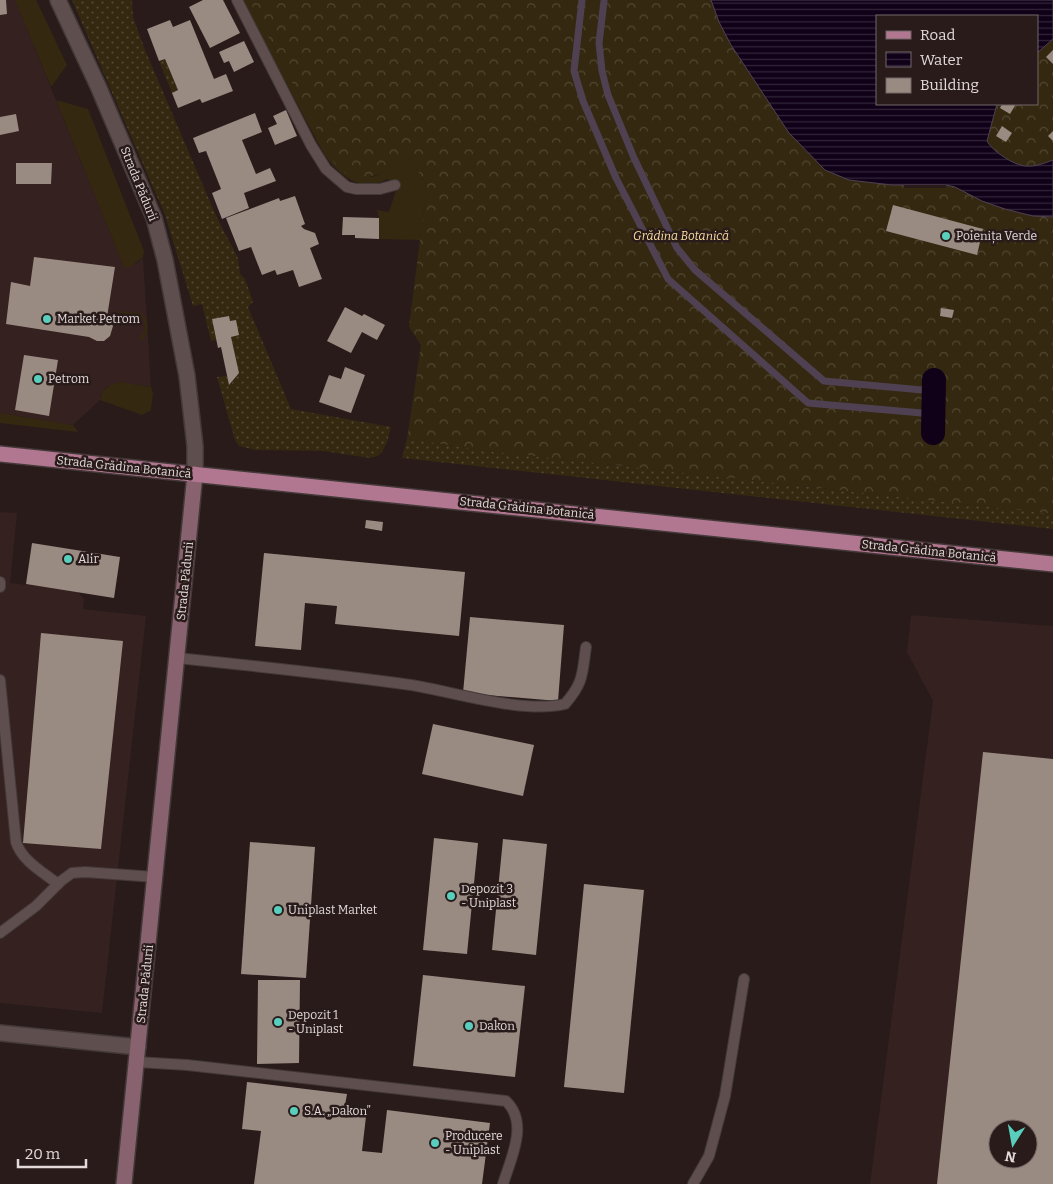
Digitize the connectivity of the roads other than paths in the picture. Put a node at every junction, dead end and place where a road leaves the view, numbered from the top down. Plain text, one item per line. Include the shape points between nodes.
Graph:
1 (58, 0) edge
2 (237, 0) edge
3 (395, 185) dead end
4 (0, 454) edge
5 (195, 474) junction
6 (1053, 564) edge
7 (0, 582) edge
8 (0, 587) edge
9 (586, 646) dead end
10 (177, 658) junction
11 (0, 680) edge
12 (155, 877) junction
13 (58, 884) junction
14 (0, 933) edge
15 (744, 979) dead end
16 (0, 1033) edge
17 (138, 1054) junction
18 (124, 1184) edge
19 (503, 1184) edge
20 (693, 1184) edge

1 - 5 street, Strada Pădurii via 154,218 187,376 196,446
2 - 3 lane via 326,169 347,187 380,189
4 - 5 main road, Strada Grădina Botanică
5 - 6 main road, Strada Grădina Botanică
5 - 10 main road, Strada Pădurii
7 - 8 lane
9 - 10 lane via 581,683 576,692 565,704 548,707 344,675
10 - 12 main road, Strada Pădurii
11 - 13 lane via 16,842 28,860
12 - 13 lane via 85,872 72,874
12 - 17 main road, Strada Pădurii
13 - 14 lane via 36,906
15 - 20 lane via 725,1096 709,1156
16 - 17 street
17 - 18 main road, Strada Pădurii
17 - 19 lane via 187,1065 506,1101 513,1108 518,1131

